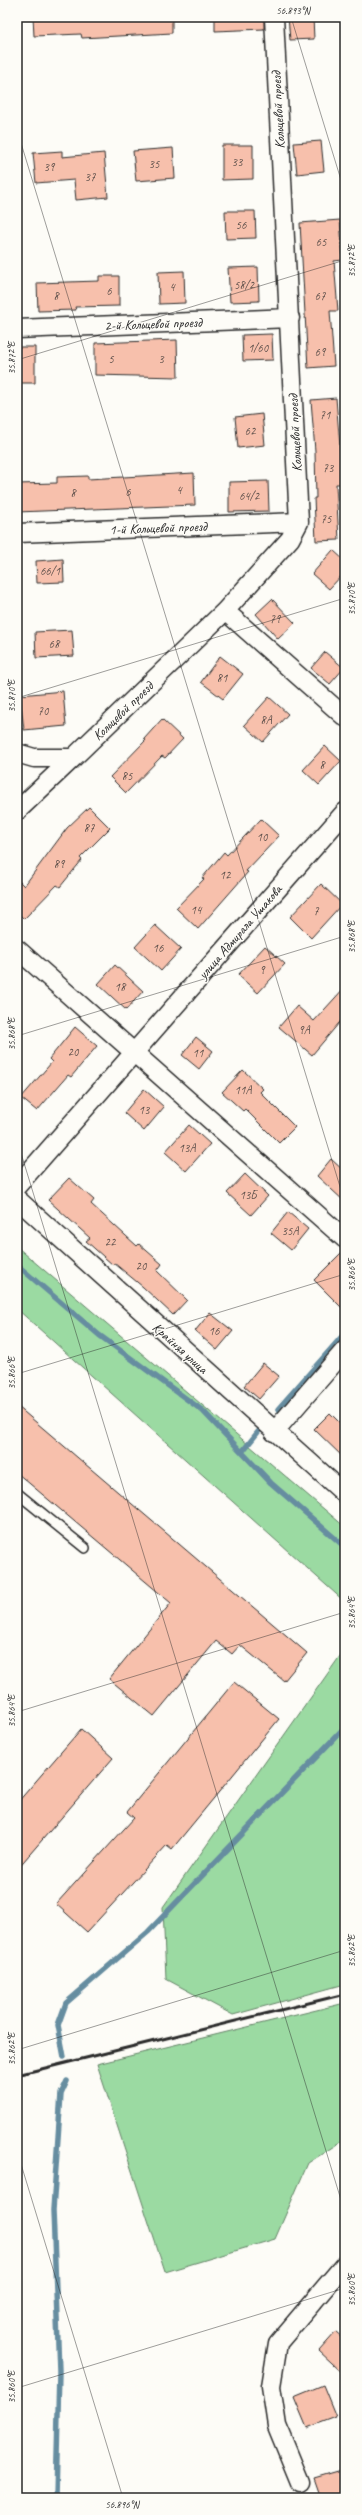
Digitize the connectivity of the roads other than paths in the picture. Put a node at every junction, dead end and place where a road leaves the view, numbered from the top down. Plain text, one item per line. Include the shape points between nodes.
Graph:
1 (274, 17) edge
2 (290, 318) junction
3 (17, 329) edge
4 (299, 522) junction
5 (17, 533) edge
6 (226, 611) junction
7 (345, 717) edge
8 (17, 753) edge
9 (73, 758) junction
10 (17, 811) edge
11 (345, 812) edge
12 (17, 949) edge
13 (136, 1052) junction
14 (17, 1186) edge
15 (17, 1199) edge
16 (345, 1238) edge
17 (345, 1350) edge
18 (274, 1432) junction
19 (17, 1493) edge
20 (345, 1494) edge
21 (85, 1548) dead end
22 (345, 2264) edge
23 (300, 2482) dead end

1 - 2 street, Кольцевой проезд
2 - 3 street, 2-й Кольцевой проезд
2 - 4 street, Кольцевой проезд
4 - 5 street, 1-й Кольцевой проезд
4 - 6 street, Кольцевой проезд via 290,539
6 - 7 street
6 - 9 street, Кольцевой проезд
8 - 9 street via 34,758
9 - 10 street, Кольцевой проезд
11 - 13 street, улица Адмирала Ушакова
12 - 13 street
13 - 14 street, улица Адмирала Ушакова
13 - 16 street
15 - 18 street, Крайняя улица
17 - 18 street
18 - 20 street, Крайняя улица
19 - 21 lane
22 - 23 street via 278,2343 271,2386 276,2426

